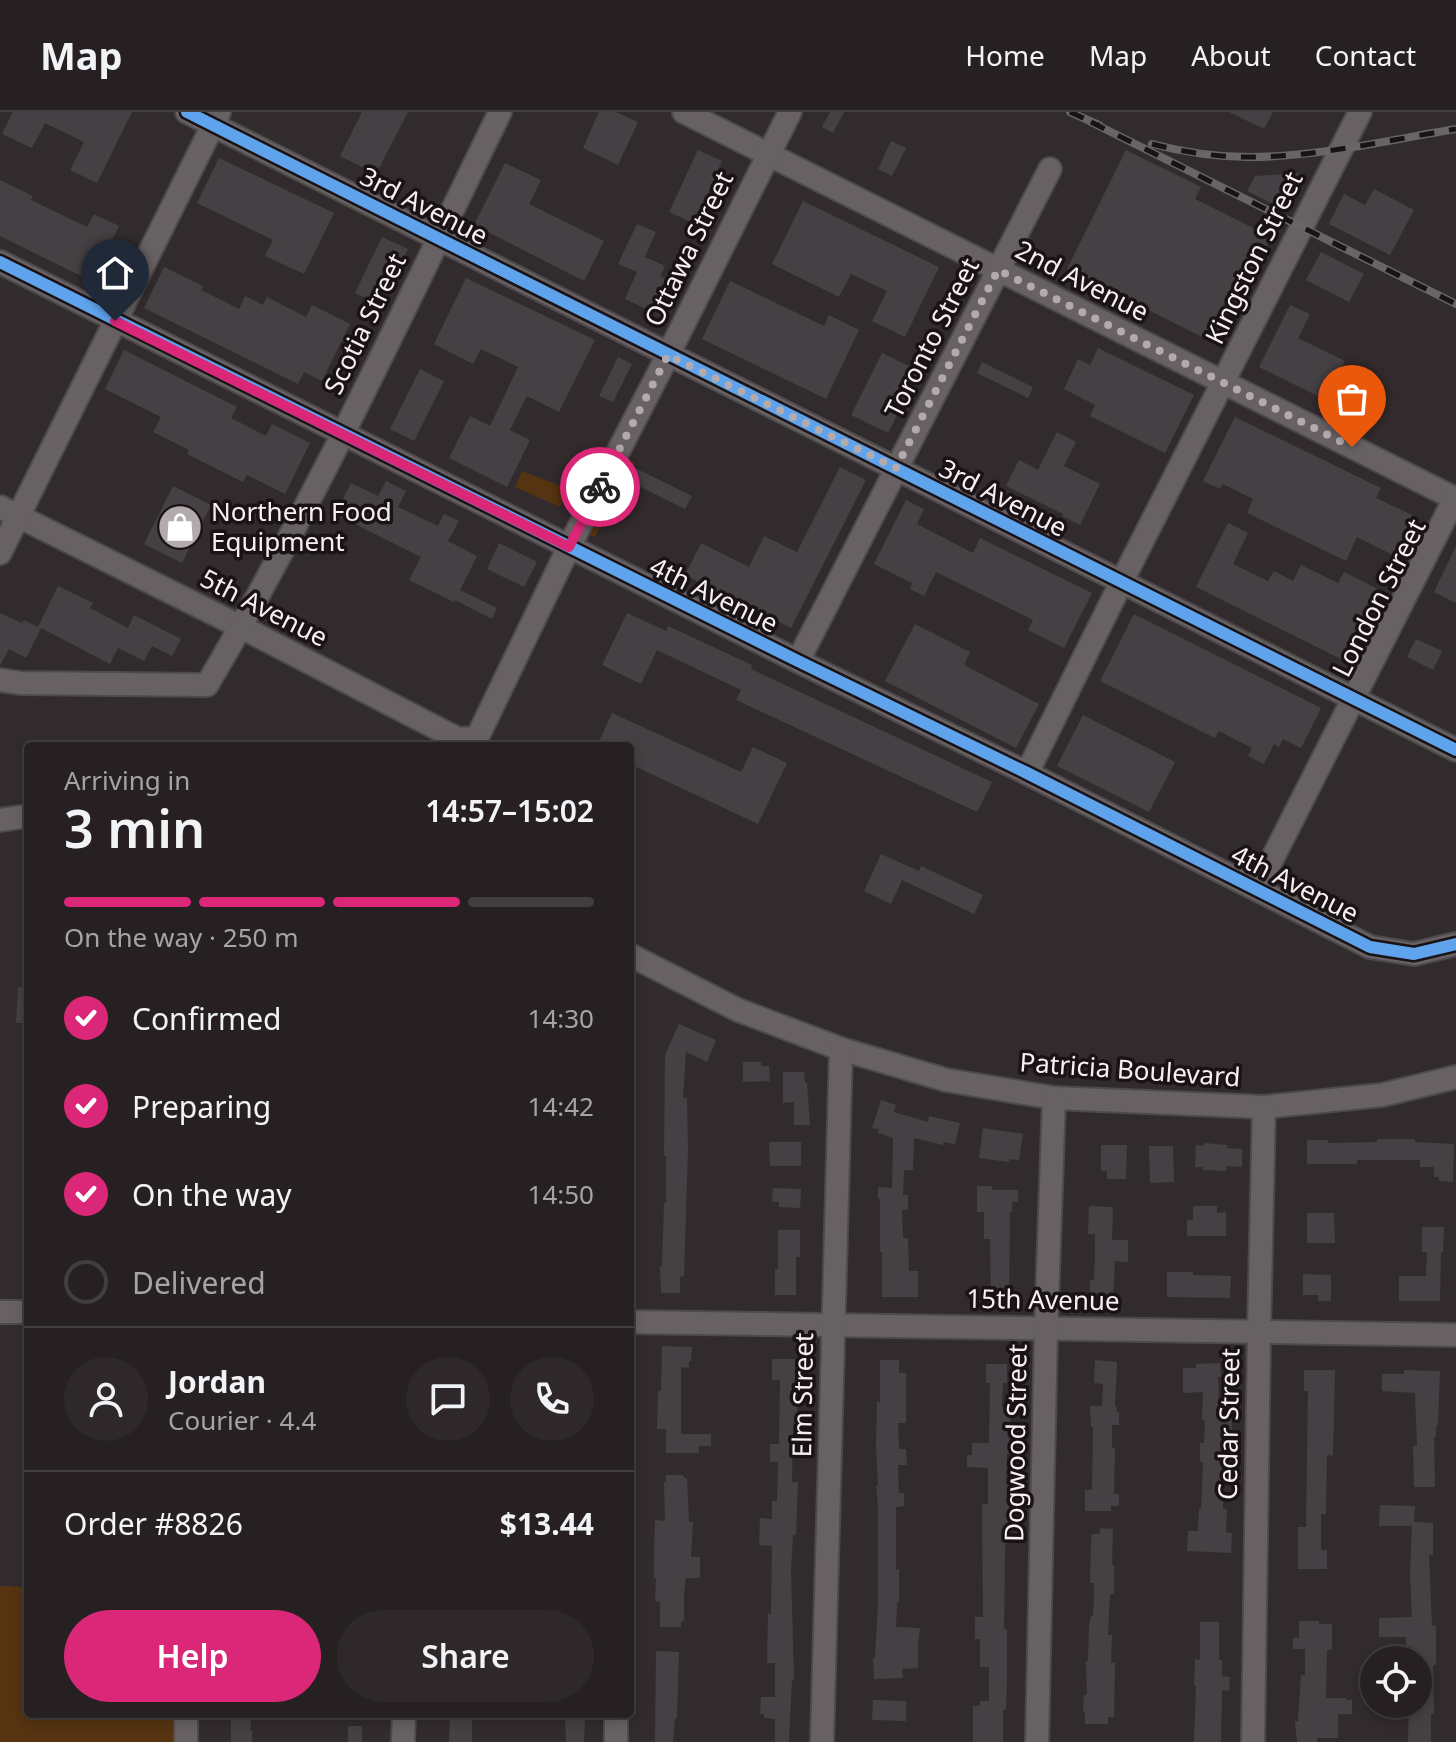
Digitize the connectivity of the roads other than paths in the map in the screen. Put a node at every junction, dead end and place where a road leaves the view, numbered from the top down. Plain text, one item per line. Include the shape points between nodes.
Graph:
1 (187, 112) edge
2 (500, 112) edge
3 (684, 112) edge
4 (790, 112) edge
5 (1360, 112) edge
6 (217, 119) edge
7 (768, 154) junction
8 (1050, 169) dead end
9 (438, 238) junction
10 (0, 262) edge
11 (998, 270) junction
12 (115, 321) junction
13 (668, 355) junction
14 (1223, 383) junction
15 (343, 434) junction
16 (896, 468) junction
17 (1456, 499) edge
18 (9, 512) edge
19 (569, 547) junction
20 (0, 553) edge
21 (1121, 583) junction
22 (241, 627) junction
23 (798, 661) junction
24 (0, 680) edge
25 (1352, 699) junction
26 (458, 739) joint
27 (1456, 750) edge
28 (1027, 773) junction
29 (24, 817) edge
30 (0, 820) edge
31 (1257, 889) junction
32 (1456, 944) edge
33 (634, 958) edge
34 (841, 1049) junction
35 (1456, 1077) edge
36 (1054, 1098) junction
37 (1264, 1107) junction
38 (0, 1312) edge
39 (24, 1312) edge
40 (634, 1322) edge
41 (833, 1325) junction
42 (1046, 1329) junction
43 (1259, 1332) junction
44 (1456, 1335) edge
45 (186, 1718) edge
46 (404, 1718) edge
47 (616, 1718) edge
48 (186, 1742) edge
49 (403, 1742) edge
50 (616, 1742) edge
51 (822, 1742) edge
52 (1037, 1742) edge
53 (1253, 1742) edge

1 - 6 street, 3rd Avenue
2 - 9 street, Scotia Street
3 - 7 street, 2nd Avenue
4 - 7 street, Ottawa Street
5 - 14 street, Kingston Street
6 - 9 street, 3rd Avenue
6 - 12 street
7 - 11 street, 2nd Avenue
7 - 13 street, Ottawa Street
8 - 11 street, Toronto Street
9 - 13 street, 3rd Avenue
9 - 15 street, Scotia Street
10 - 12 street, 4th Avenue
11 - 14 street, 2nd Avenue
11 - 16 street, Toronto Street
12 - 15 street, 4th Avenue
12 - 18 street
13 - 16 street, 3rd Avenue
13 - 19 street, Ottawa Street
14 - 17 street, 2nd Avenue
14 - 21 street, Kingston Street
15 - 19 street, 4th Avenue
15 - 22 street, Scotia Street
16 - 21 street, 3rd Avenue
16 - 23 street, Toronto Street
17 - 25 street, London Street
18 - 20 street
18 - 22 street, 5th Avenue
19 - 23 street, 4th Avenue
19 - 26 street, Ottawa Street via 477,738
21 - 25 street, 3rd Avenue
21 - 28 street, Kingston Street
22 - 24 street, Scotia Street via 207,685
22 - 26 street, 5th Avenue
23 - 28 street, 4th Avenue
25 - 27 street, 3rd Avenue
25 - 31 street, London Street
28 - 31 street, 4th Avenue
29 - 30 street
31 - 32 street, 4th Avenue via 1370,947 1414,954
33 - 34 street, Patricia Boulevard via 738,1010
34 - 36 street, Patricia Boulevard via 946,1080
34 - 41 street, Elm Street
35 - 37 street, Patricia Boulevard via 1382,1095
36 - 37 street, Patricia Boulevard
36 - 42 street, Dogwood Street
37 - 43 street, Cedar Street
38 - 39 street
40 - 41 street, 15th Avenue
41 - 42 street, 15th Avenue
41 - 51 street, Elm Street
42 - 43 street, 15th Avenue
42 - 52 street, Dogwood Street
43 - 44 street, 15th Avenue
43 - 53 street, Cedar Street
45 - 48 street
46 - 49 street
47 - 50 street

